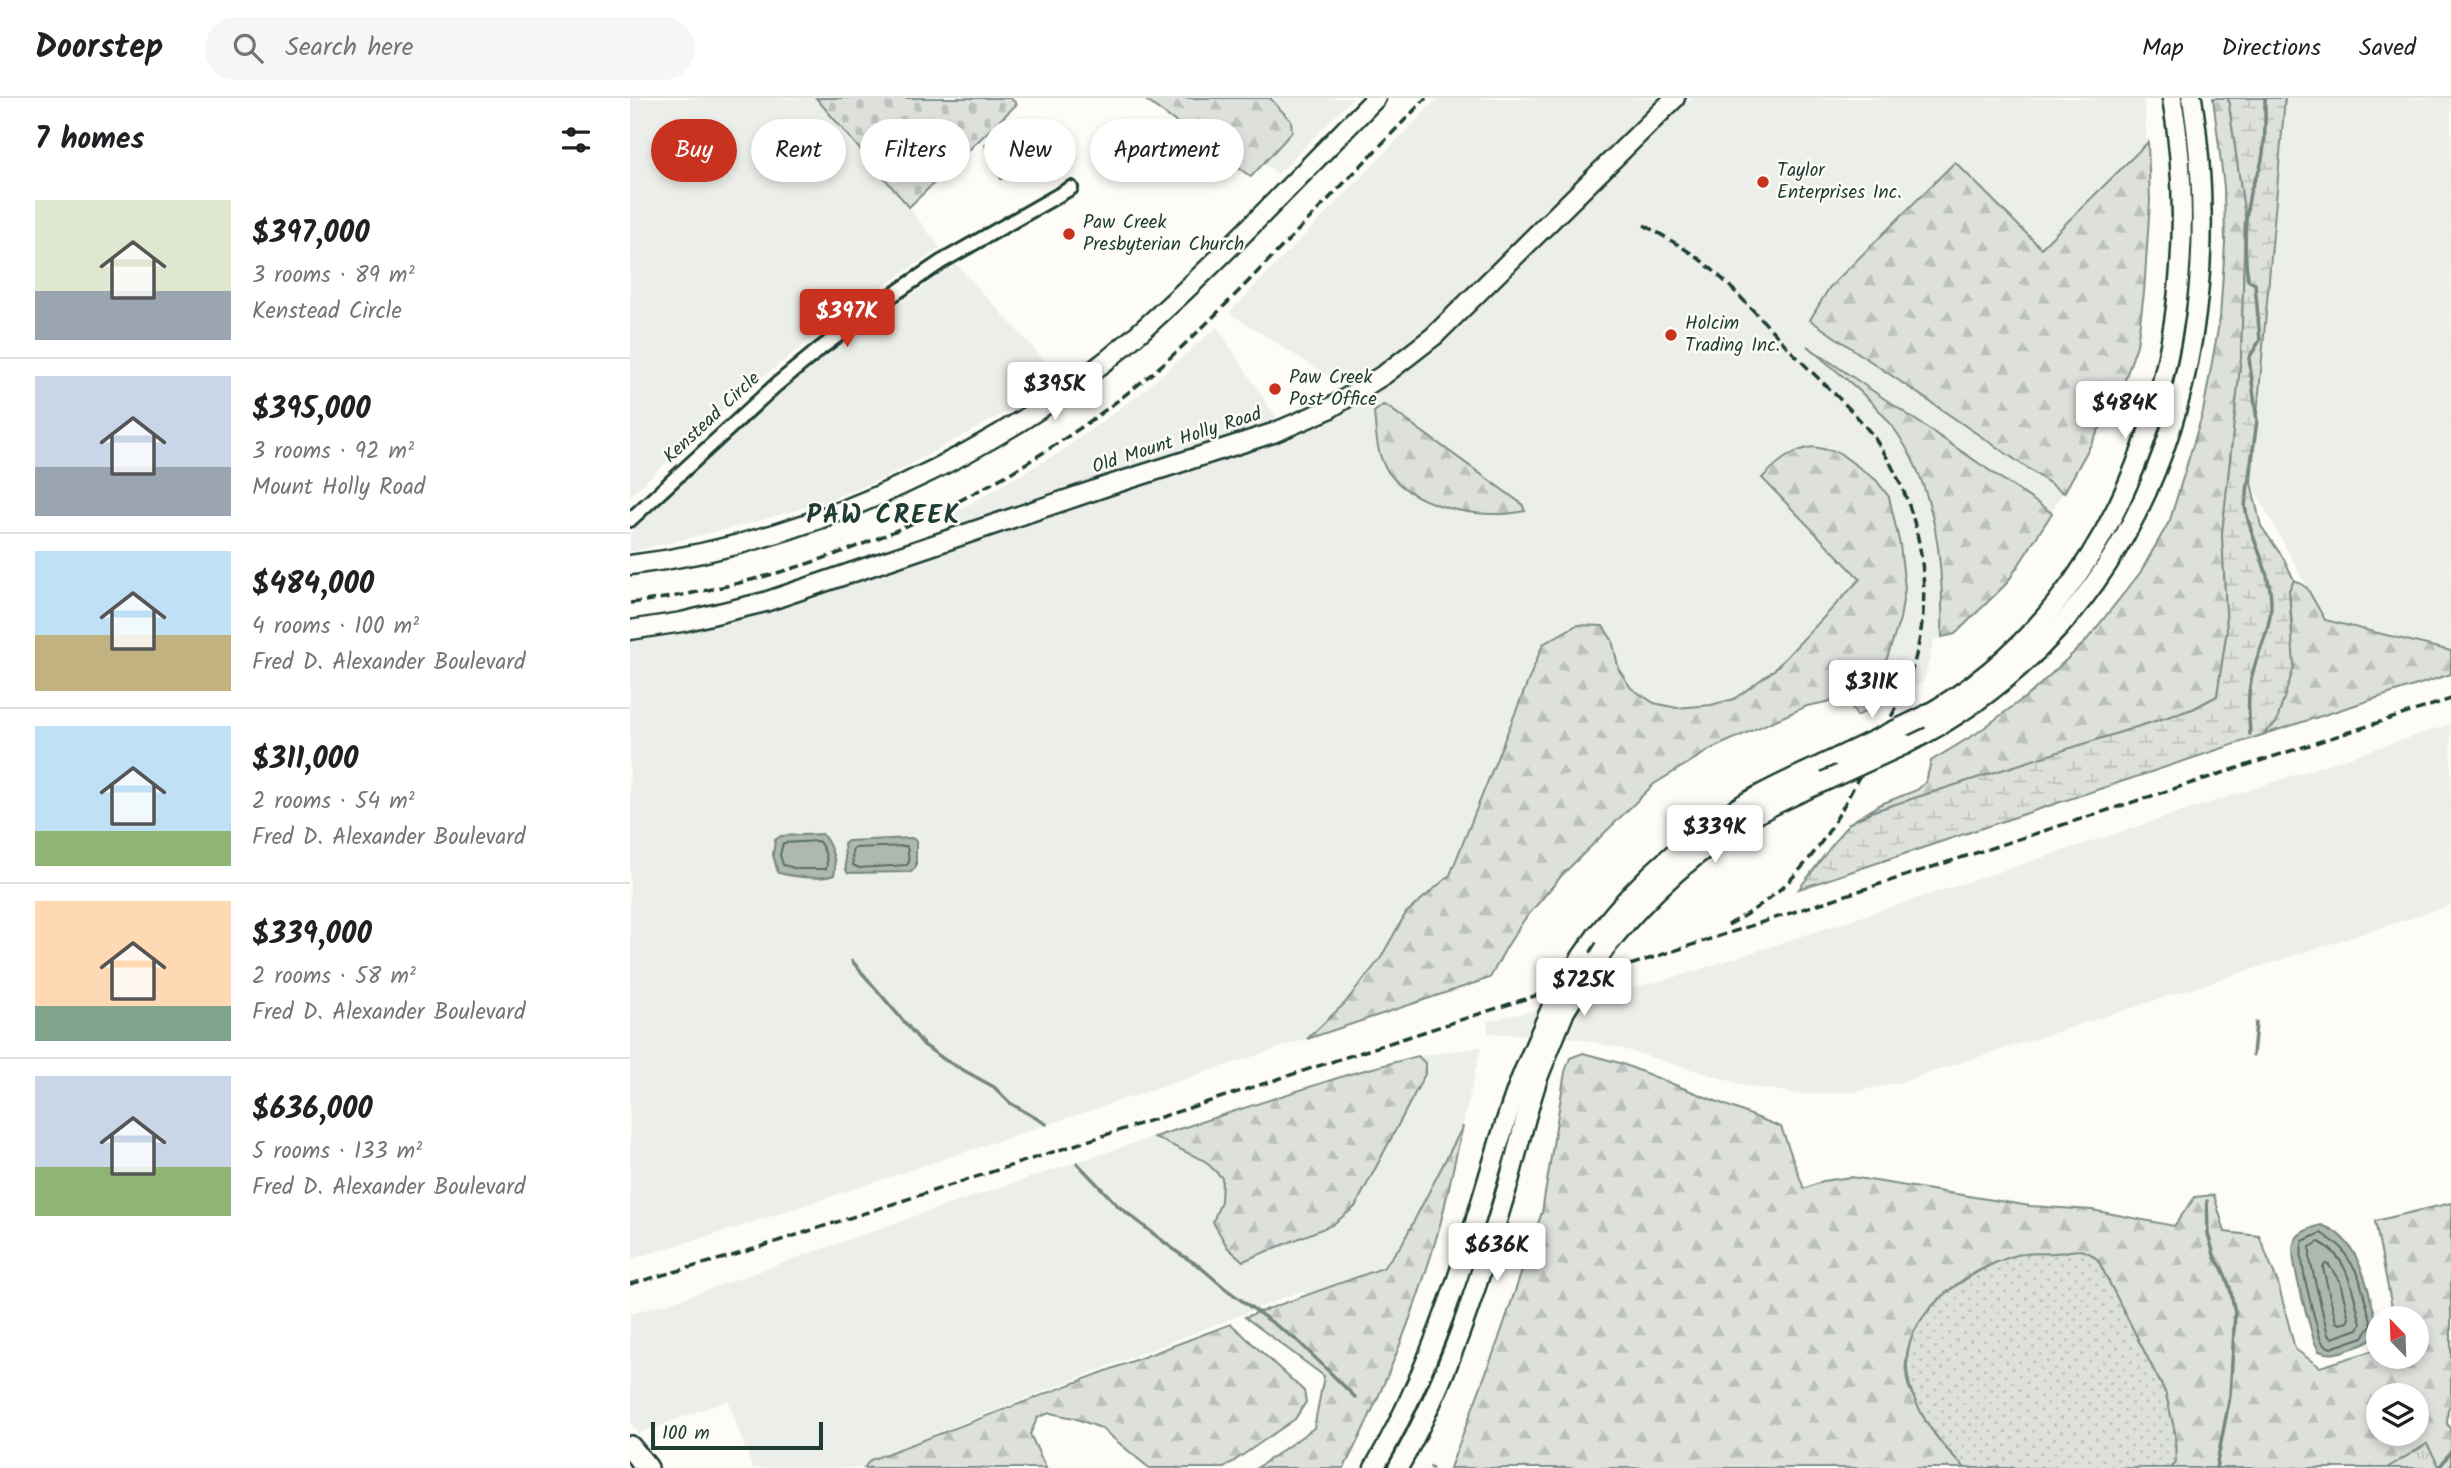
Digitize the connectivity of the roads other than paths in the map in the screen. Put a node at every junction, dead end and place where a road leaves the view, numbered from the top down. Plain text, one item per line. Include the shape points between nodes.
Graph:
1 (1376, 98) edge
2 (1675, 98) edge
3 (2172, 98) edge
4 (2192, 98) edge
5 (1071, 188) dead end
6 (630, 520) edge
7 (630, 565) edge
8 (630, 630) edge
9 (1531, 1074) junction
10 (630, 1447) edge
11 (646, 1468) edge
12 (1374, 1468) edge
13 (1398, 1468) edge

1 - 7 main road via 1138,334 1043,407 938,467 845,508 756,539
2 - 8 main road, Old Mount Holly Road via 1442,330 1385,374 1327,410 1273,433 788,594 682,622
3 - 9 main road, bridge via 2182,215 2174,318 2157,406 2108,528 2035,626 1958,695 1921,718 1754,797 1662,864 1618,908 1555,999
4 - 9 main road, bridge via 2202,217 2196,308 2187,360 2163,455 2129,531 2092,588 2039,650 1962,712 1906,744 1756,814 1705,848 1655,891 1605,948
5 - 6 street, Kenstead Circle via 941,262 821,348
9 - 12 main road via 1422,1370
9 - 13 main road via 1527,1110 1462,1327
10 - 11 main road

